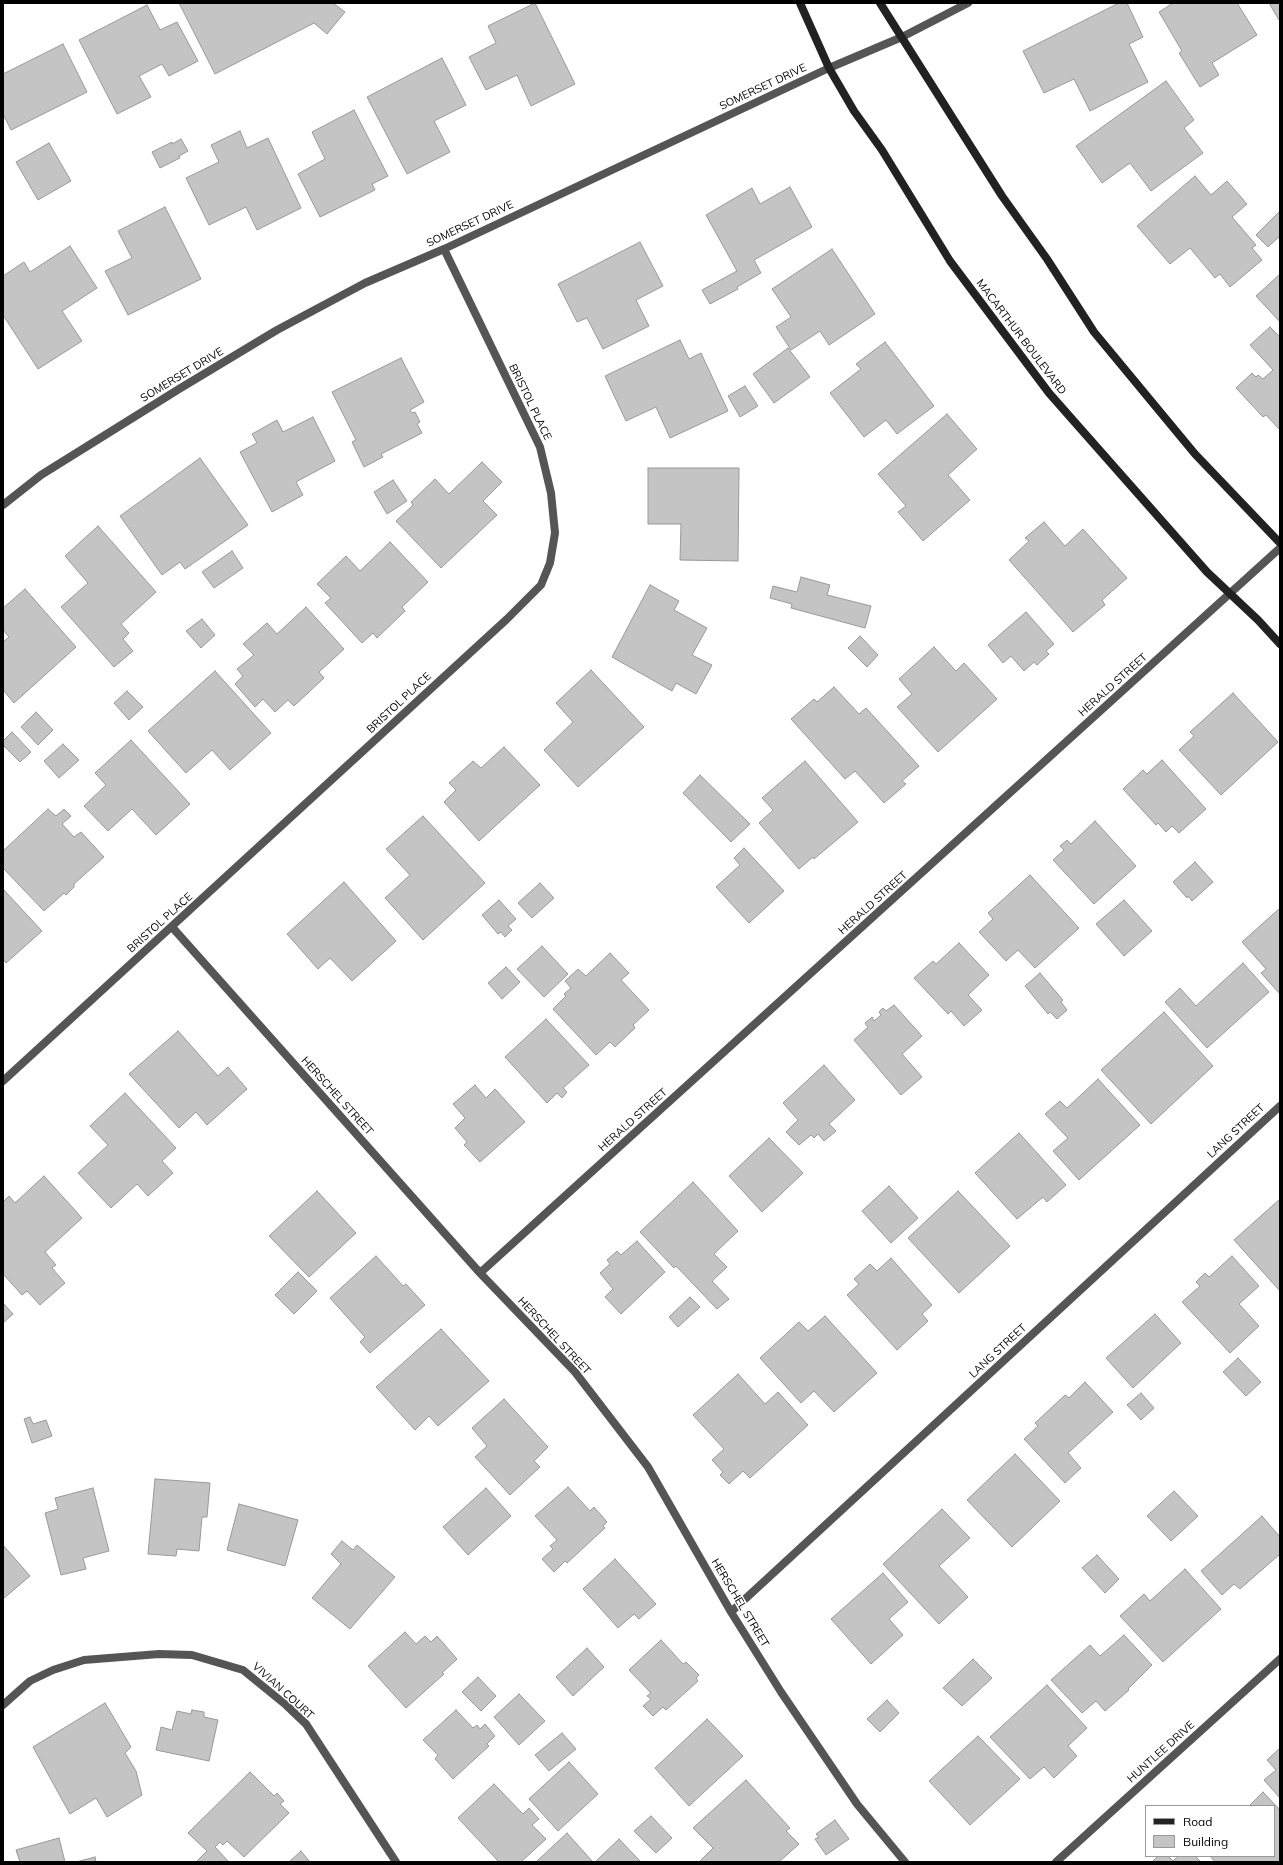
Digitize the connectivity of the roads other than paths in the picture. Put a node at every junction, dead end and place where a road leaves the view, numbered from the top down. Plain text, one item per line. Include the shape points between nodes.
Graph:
1 (800, 3) edge
2 (880, 3) edge
3 (968, 3) edge
4 (902, 37) junction
5 (829, 68) junction
6 (444, 249) junction
7 (3, 506) edge
8 (1280, 543) edge
9 (1280, 548) edge
10 (1230, 594) junction
11 (1280, 644) edge
12 (172, 927) junction
13 (3, 1081) edge
14 (1280, 1106) edge
15 (480, 1273) junction
16 (731, 1612) junction
17 (1280, 1659) edge
18 (3, 1705) edge
19 (396, 1862) edge
20 (905, 1862) edge
21 (1056, 1862) edge

1 - 5 street, MACARTHUR BOULEVARD
2 - 4 street
3 - 4 street, SOMERSET DRIVE
4 - 5 street, SOMERSET DRIVE
4 - 8 street via 1002,196 1094,332 1194,454
5 - 6 street, SOMERSET DRIVE
5 - 10 street, MACARTHUR BOULEVARD via 854,112 882,150 950,261 1048,393 1207,572
6 - 7 street, SOMERSET DRIVE via 365,283 277,330 41,475
6 - 12 street, BRISTOL PLACE via 540,447 551,493 555,533 550,563 541,585 507,619
9 - 10 street, HERALD STREET
10 - 11 street, MACARTHUR BOULEVARD
10 - 15 street, HERALD STREET
12 - 13 street, BRISTOL PLACE
12 - 15 street, HERSCHEL STREET
14 - 16 street, LANG STREET
15 - 16 street, HERSCHEL STREET via 576,1372 648,1467
16 - 20 street, HERSCHEL STREET via 781,1692 857,1804
17 - 21 street, HUNTLEE DRIVE
18 - 19 street, VIVIAN COURT via 30,1681 84,1660 159,1654 192,1655 243,1670 306,1724

